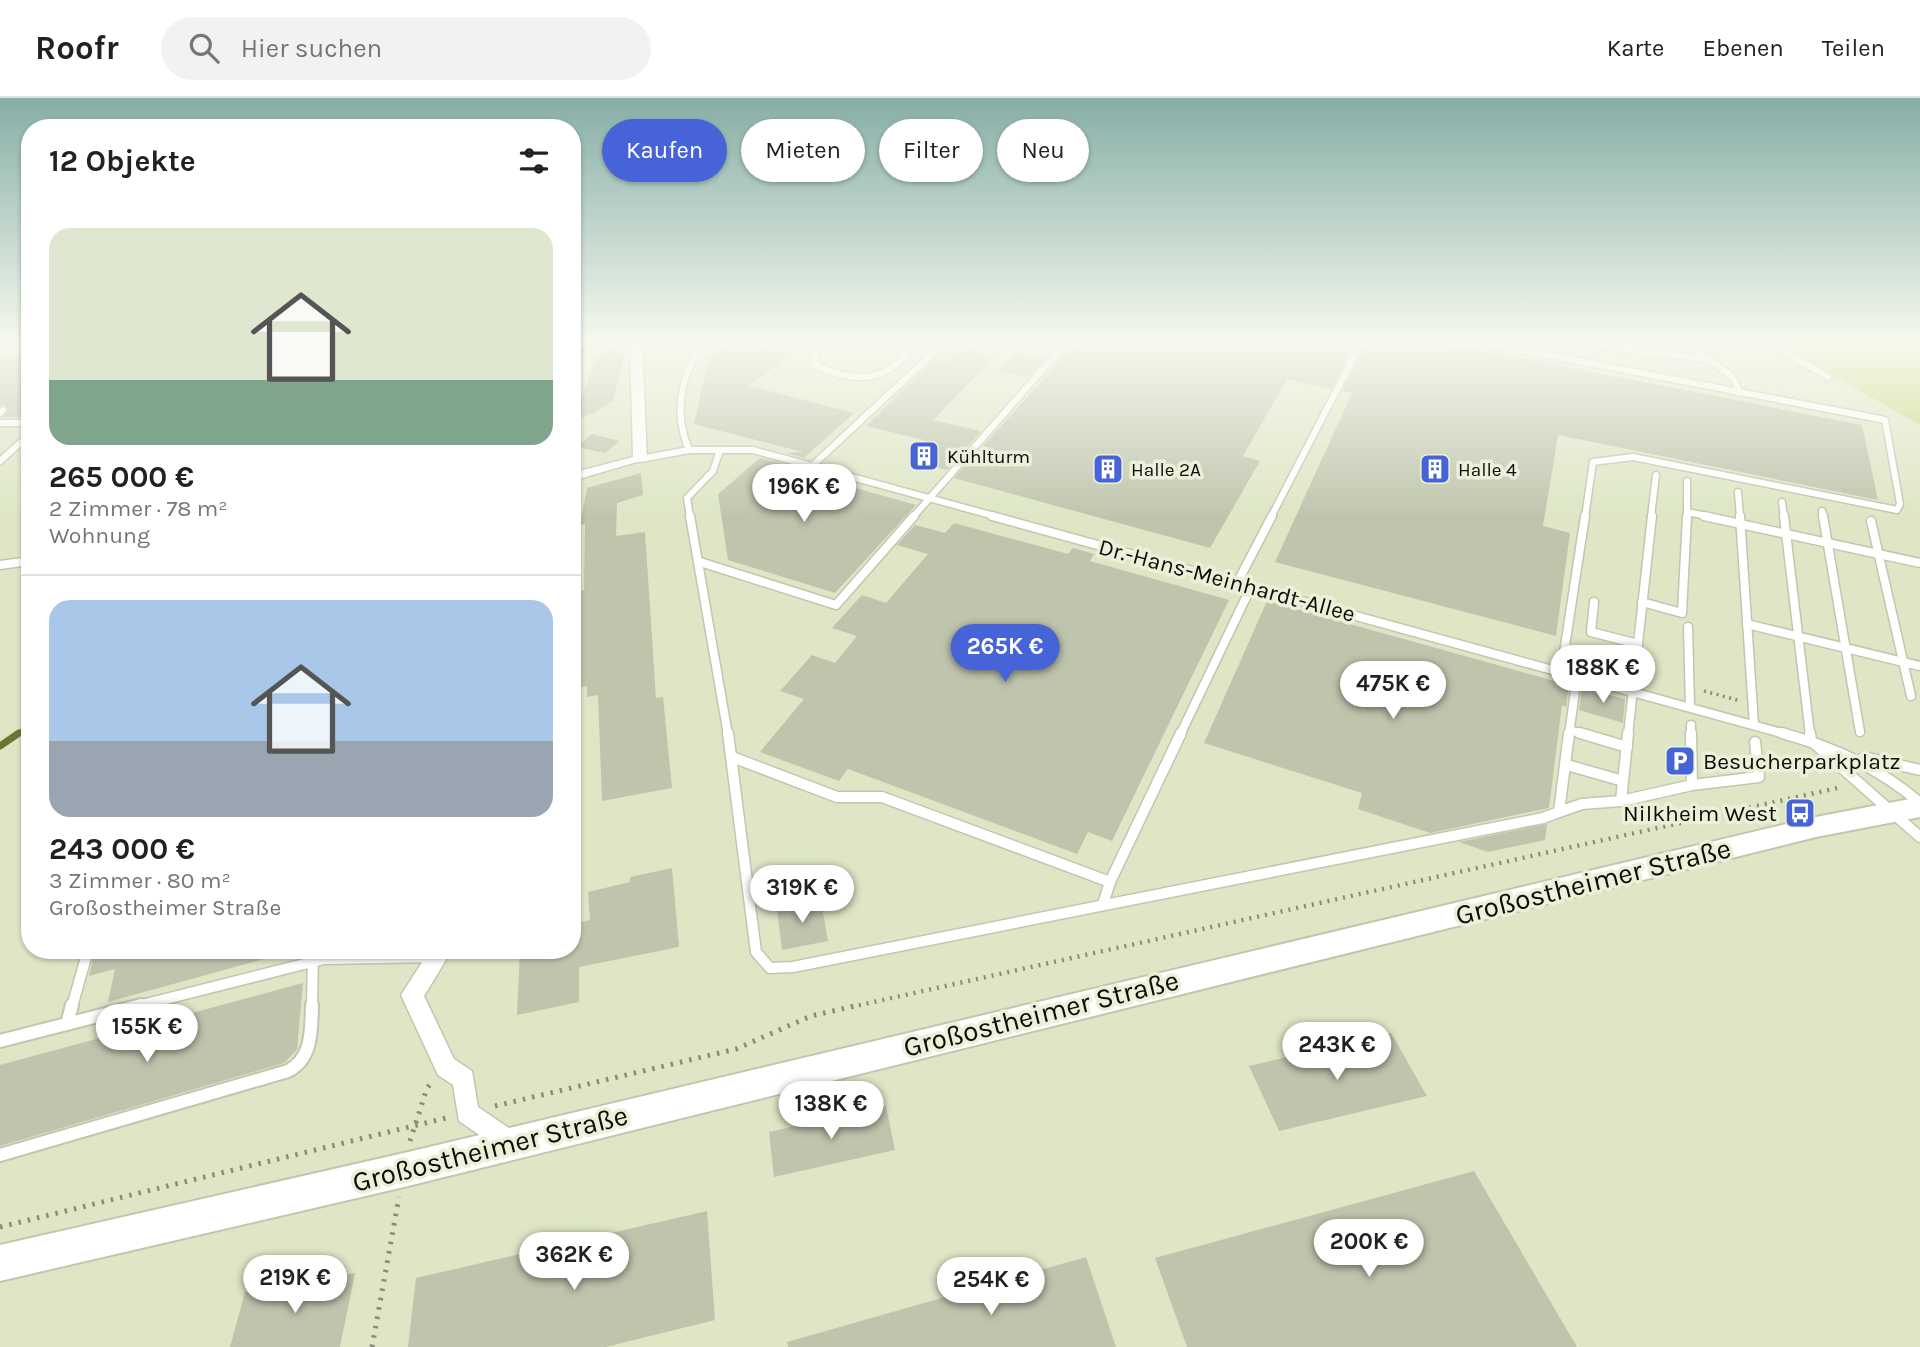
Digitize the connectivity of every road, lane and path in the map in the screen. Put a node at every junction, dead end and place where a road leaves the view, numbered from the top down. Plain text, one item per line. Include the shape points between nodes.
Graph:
1 (638, 401) edge
2 (679, 401) edge
3 (881, 401) edge
4 (1016, 401) edge
5 (1330, 401) edge
6 (1785, 401) edge
7 (21, 422) edge
8 (0, 423) edge
9 (21, 442) edge
10 (689, 450) junction
11 (720, 450) junction
12 (640, 459) junction
13 (0, 461) edge
14 (811, 466) junction
15 (581, 475) edge
16 (1656, 475) dead end
17 (1687, 481) dead end
18 (1738, 492) dead end
19 (930, 499) junction
20 (1782, 502) dead end
21 (1822, 511) dead end
22 (1687, 512) junction
23 (1871, 521) dead end
24 (1740, 524) junction
25 (1786, 534) junction
26 (1828, 543) junction
27 (1879, 554) junction
28 (21, 562) edge
29 (700, 562) junction
30 (1920, 563) edge
31 (0, 565) edge
32 (1237, 583) junction
33 (1251, 587) junction
34 (1594, 602) dead end
35 (1642, 603) junction
36 (1747, 624) junction
37 (1688, 627) dead end
38 (1798, 636) junction
39 (1638, 645) junction
40 (1846, 648) junction
41 (1903, 662) junction
42 (1920, 666) edge
43 (1560, 672) junction
44 (1577, 677) junction
45 (1633, 692) junction
46 (1712, 693) dead end
47 (1911, 696) dead end
48 (1735, 699) dead end
49 (1690, 707) junction
50 (1691, 725) dead end
51 (1754, 725) junction
52 (1573, 731) dead end
53 (1860, 732) dead end
54 (1811, 741) junction
55 (1755, 742) dead end
56 (1627, 747) junction
57 (1854, 755) junction
58 (732, 757) junction
59 (1567, 765) dead end
60 (1920, 770) edge
61 (1623, 781) junction
62 (1859, 783) junction
63 (1692, 785) junction
64 (1621, 801) junction
65 (1920, 805) edge
66 (1559, 812) junction
67 (1892, 812) junction
68 (1920, 837) edge
69 (1110, 882) junction
70 (1103, 904) junction
71 (85, 959) edge
72 (302, 959) edge
73 (313, 959) edge
74 (436, 959) edge
75 (67, 1024) junction
76 (0, 1041) edge
77 (455, 1073) junction
78 (467, 1113) junction
79 (412, 1126) junction
80 (509, 1144) junction
81 (409, 1148) dead end
82 (0, 1155) edge
83 (400, 1194) dead end
84 (0, 1227) edge
85 (0, 1263) edge
86 (372, 1347) edge

1 - 12 street
2 - 10 lane via 679,432
3 - 14 lane
4 - 19 lane
5 - 32 lane
6 - 43 lane via 1885,420 1900,504 1897,510 1633,457 1593,462
7 - 8 lane
9 - 13 lane
10 - 11 lane, Dr.-Hans-Meinhardt-Allee
10 - 12 lane, Dr.-Hans-Meinhardt-Allee
11 - 14 lane, Dr.-Hans-Meinhardt-Allee via 753,450
11 - 29 lane via 713,471 687,498
12 - 15 street
14 - 19 lane, Dr.-Hans-Meinhardt-Allee
16 - 35 lane
17 - 22 lane
18 - 24 lane
19 - 29 lane via 836,605
19 - 32 lane, Dr.-Hans-Meinhardt-Allee
20 - 25 lane
21 - 26 lane
22 - 24 lane
22 - 35 lane via 1682,613
23 - 27 lane
24 - 25 lane
24 - 36 lane
25 - 26 lane
25 - 38 lane
26 - 27 lane
26 - 40 lane
27 - 30 lane
27 - 41 lane
28 - 31 street
29 - 58 lane
32 - 33 lane, Dr.-Hans-Meinhardt-Allee
33 - 43 lane, Dr.-Hans-Meinhardt-Allee
33 - 69 lane
34 - 39 lane via 1591,632
35 - 39 lane
36 - 38 lane
36 - 51 lane
37 - 49 lane
38 - 40 lane
38 - 54 lane
39 - 45 lane
40 - 41 lane
40 - 53 lane
41 - 42 lane
41 - 47 lane
43 - 44 lane, Dr.-Hans-Meinhardt-Allee
44 - 45 lane, Dr.-Hans-Meinhardt-Allee
44 - 66 lane
45 - 49 lane, Dr.-Hans-Meinhardt-Allee
45 - 56 lane
46 - 48 path
49 - 51 lane, Dr.-Hans-Meinhardt-Allee
50 - 63 lane
51 - 54 lane, Dr.-Hans-Meinhardt-Allee
52 - 56 lane
54 - 57 lane, Dr.-Hans-Meinhardt-Allee
54 - 62 lane, Dr.-Hans-Meinhardt-Allee
55 - 63 lane via 1759,777
56 - 61 lane
57 - 60 lane
57 - 65 lane, Dr.-Hans-Meinhardt-Allee via 1888,776
58 - 69 lane via 837,797 882,797
58 - 70 lane via 756,953 770,968
59 - 61 lane
61 - 64 lane
62 - 67 lane, Dr.-Hans-Meinhardt-Allee
62 - 78 path via 811,1016 736,1049
63 - 64 lane
64 - 66 lane via 1582,804
65 - 67 main road, Großostheimer Straße
66 - 70 lane
67 - 68 lane, Dr.-Hans-Meinhardt-Allee
67 - 80 main road, Großostheimer Straße via 1551,890
69 - 70 lane
71 - 75 lane
72 - 75 lane
73 - 82 lane via 309,1040 305,1058 297,1067
74 - 77 street via 412,995
75 - 76 lane
77 - 78 street
77 - 79 path via 426,1088
78 - 79 path
78 - 80 street
79 - 81 path
79 - 84 path
80 - 85 main road, Großostheimer Straße
83 - 86 path

